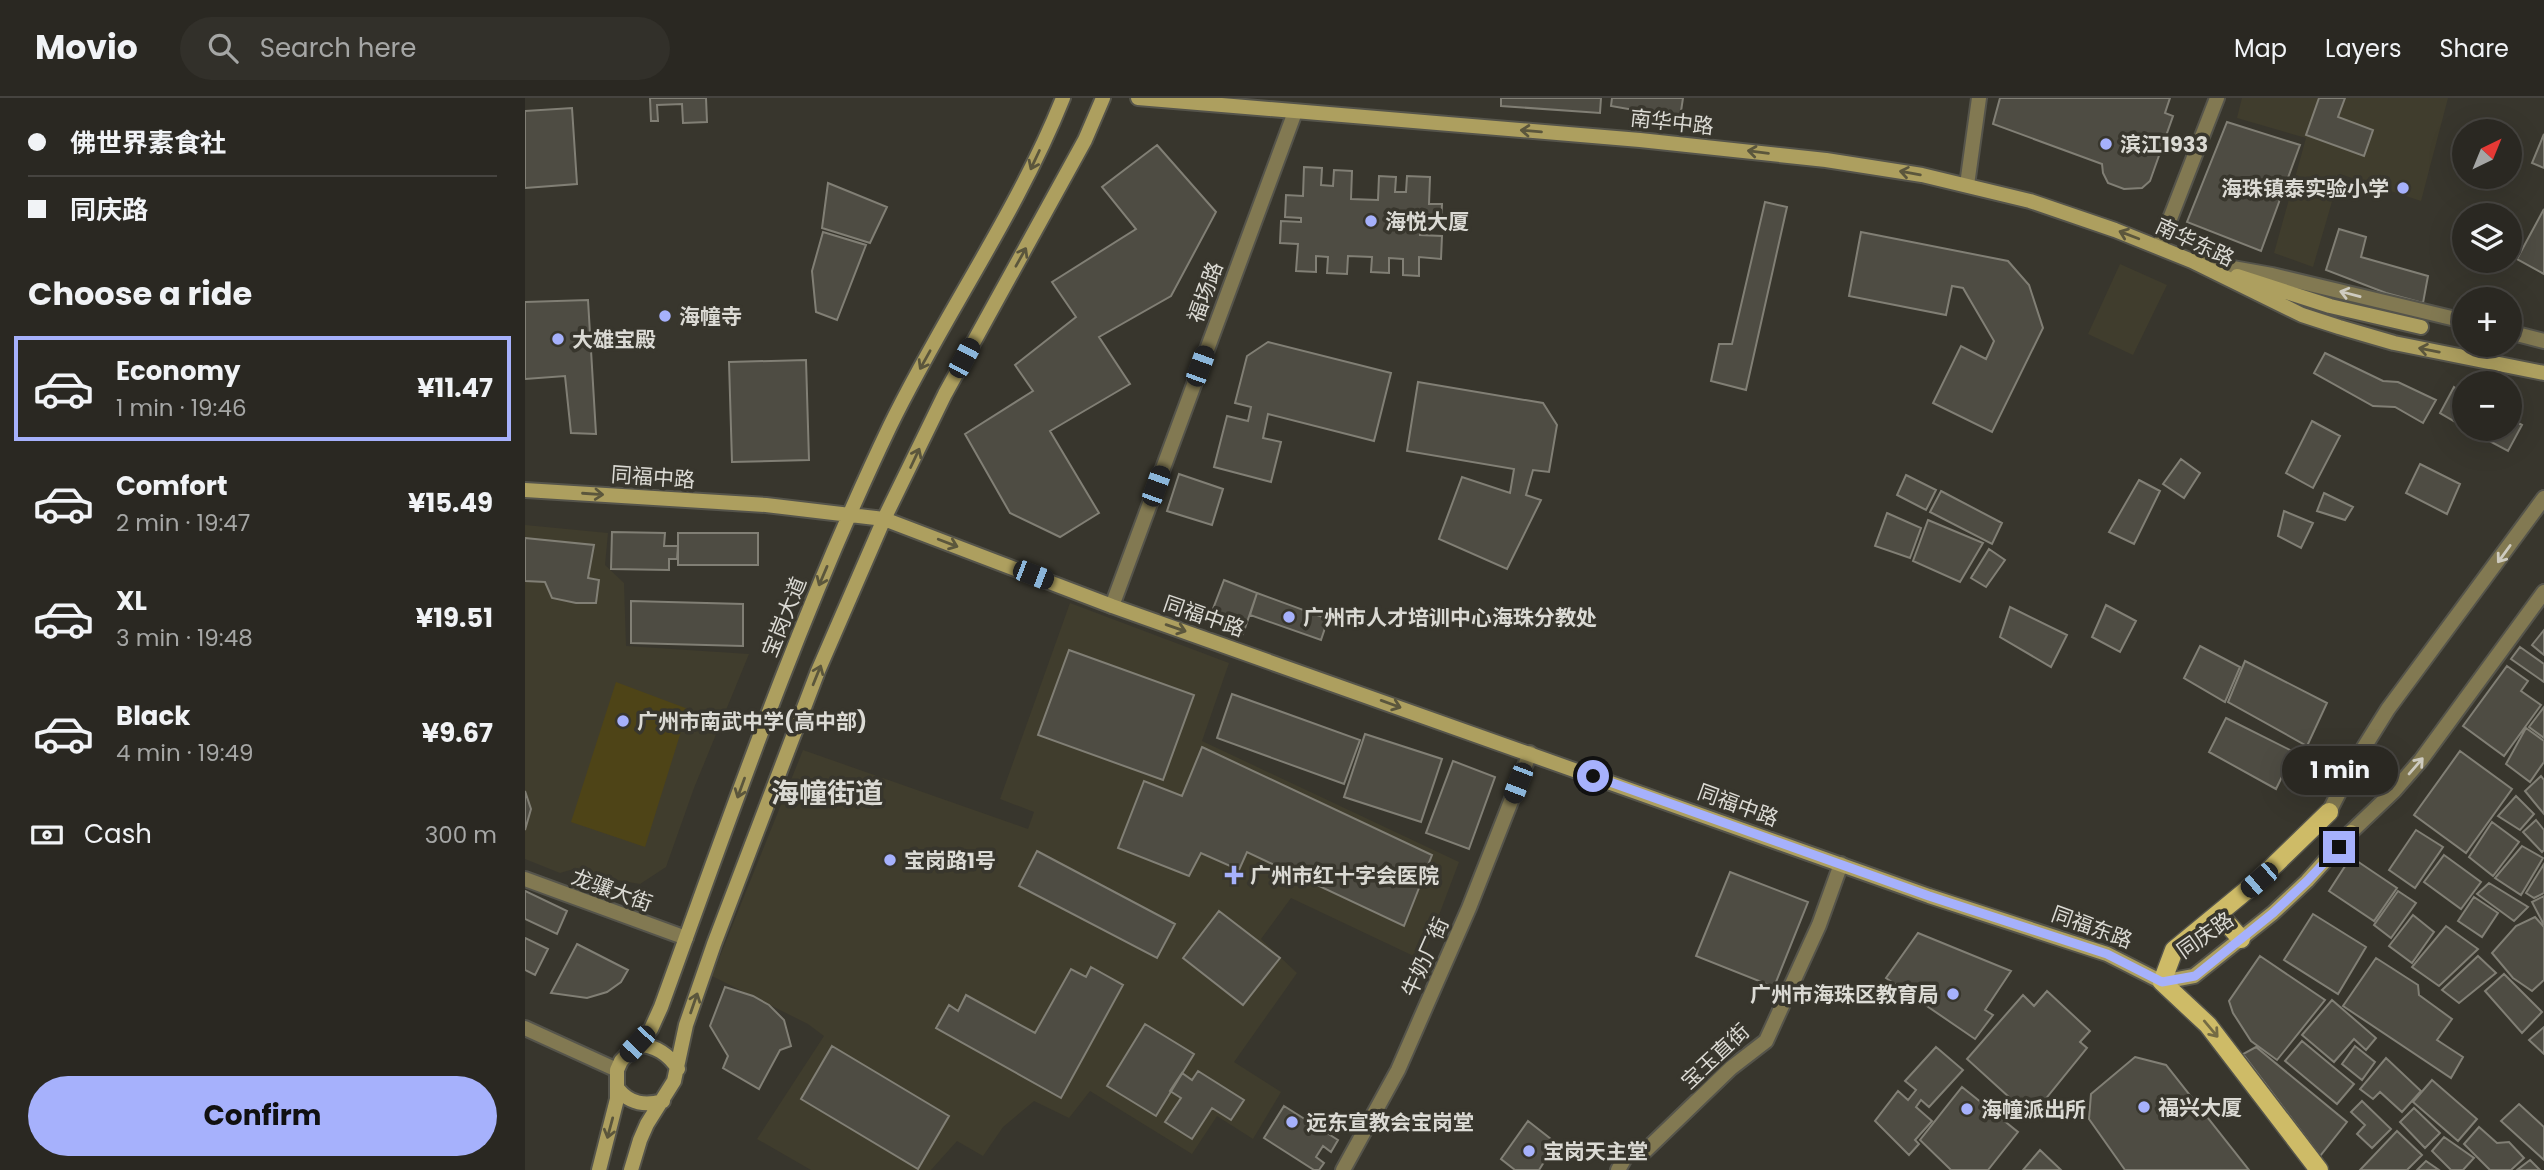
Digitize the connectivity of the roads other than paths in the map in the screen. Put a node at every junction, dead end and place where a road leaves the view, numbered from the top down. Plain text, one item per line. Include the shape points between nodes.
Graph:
1 (1063, 98) edge
2 (1103, 98) edge
3 (1138, 98) edge
4 (1979, 98) edge
5 (2217, 98) edge
6 (1295, 112) junction
7 (1826, 160) joint
8 (1967, 185) junction
9 (2159, 247) junction
10 (2192, 261) junction
11 (2452, 318) edge
12 (2421, 327) dead end
13 (2522, 335) edge
14 (2544, 341) edge
15 (2544, 373) edge
16 (525, 490) edge
17 (2544, 498) edge
18 (850, 513) junction
19 (884, 519) junction
20 (2544, 592) edge
21 (1112, 606) junction
22 (1530, 753) junction
23 (2329, 812) joint
24 (2351, 832) joint
25 (1846, 866) junction
26 (525, 878) edge
27 (2220, 914) junction
28 (686, 938) junction
29 (2241, 939) junction
30 (2162, 982) junction
31 (525, 1028) edge
32 (637, 1044) junction
33 (678, 1069) junction
34 (617, 1070) junction
35 (618, 1089) junction
36 (663, 1101) junction
37 (599, 1170) edge
38 (631, 1170) edge
39 (1343, 1170) edge
40 (1618, 1170) edge
41 (2319, 1170) edge

1 -> 18 main road, 宝岗大道 via 1030,171 891,424
19 -> 2 main road via 945,394 1085,140
3 - 6 main road, 南华中路
4 - 8 street
5 - 9 street
7 -> 6 main road, 南华中路
6 - 21 street, 福场路
8 -> 7 main road, 南华东路
9 -> 8 main road, 南华东路
9 - 10 main road, 南华东路
11 -> 10 street
10 - 12 main road via 2317,302
15 -> 10 main road, 南华东路 via 2394,343 2327,323 2267,300
13 - 14 street
16 -> 18 main road, 同福中路
17 -> 23 street via 2380,720
18 - 19 main road, 同福中路
18 -> 28 main road, 宝岗大道 via 772,701
19 -> 21 main road, 同福中路
33 -> 19 main road via 686,1025 719,930 818,671
24 -> 20 street via 2421,760
21 -> 22 main road, 同福中路
22 - 25 main road, 同福中路
22 - 39 street, 牛奶厂街 via 1398,1070
23 - 27 main road, 同庆路
24 - 29 main road, 同庆路 via 2307,881
25 - 30 main road, 同福东路 via 2107,954
25 - 40 street, 宝玉直街 via 1766,1041 1731,1068 1642,1154 1629,1152
26 - 28 street, 龙骧大街
27 - 29 main road
27 - 30 main road, 同庆路 via 2174,950
28 - 32 main road, 宝岗大道 via 651,1029
29 - 30 main road, 同庆路 via 2195,976
30 -> 41 main road, 同福东路 via 2208,1025
31 - 34 street
32 - 33 main road via 661,1051
32 - 34 main road, 宝岗大道
33 - 36 main road
34 - 35 main road
35 - 36 main road via 638,1104
35 -> 37 main road
36 - 38 main road via 647,1124

